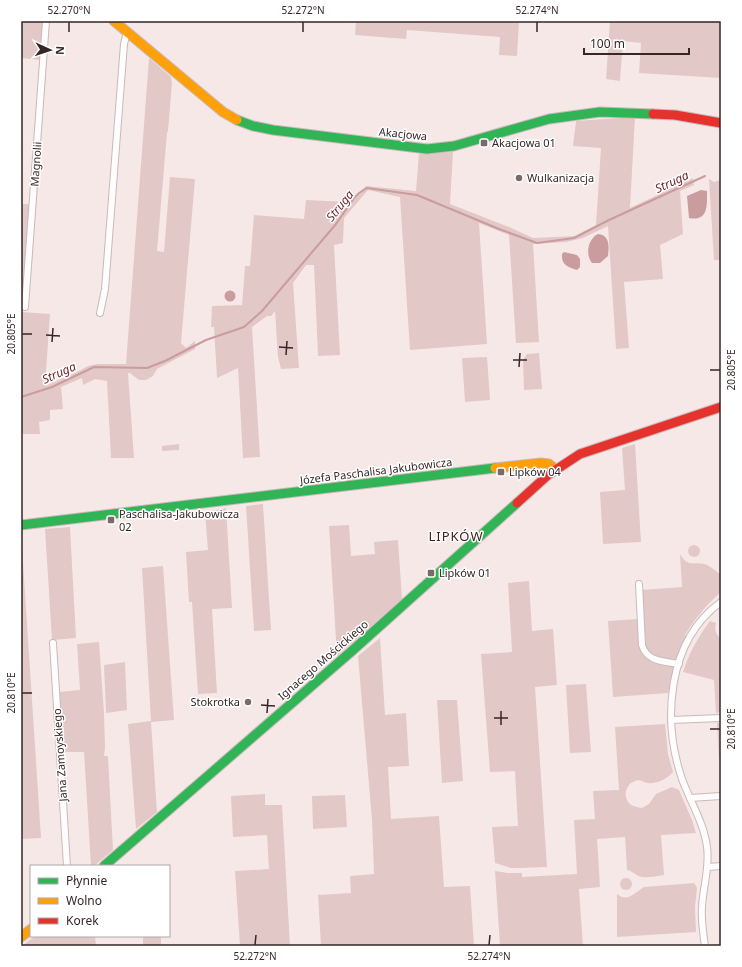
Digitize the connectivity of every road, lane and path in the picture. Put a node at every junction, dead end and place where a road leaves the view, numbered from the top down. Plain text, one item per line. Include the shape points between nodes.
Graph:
1 (46, 21) edge
2 (114, 21) edge
3 (127, 32) junction
4 (721, 123) edge
5 (26, 307) dead end
6 (100, 313) dead end
7 (721, 407) edge
8 (555, 470) junction
9 (21, 525) edge
10 (639, 584) dead end
11 (721, 602) edge
12 (53, 643) dead end
13 (678, 664) junction
14 (721, 718) edge
15 (671, 720) junction
16 (721, 796) edge
17 (690, 798) junction
18 (67, 865) edge
19 (105, 865) edge
20 (721, 866) edge
21 (708, 867) junction
22 (30, 929) edge
23 (21, 937) edge
24 (705, 946) edge

1 - 5 street, Magnolii
2 - 3 street, Akacjowa
3 - 4 street, Akacjowa via 227,114 258,128 434,149 454,146 549,119 600,112 675,115
3 - 6 street via 105,289
7 - 8 street via 580,454
8 - 9 street, Józefa Paschalisa Jakubowicza via 549,464 541,463
8 - 19 street, Ignacego Mościckiego
10 - 13 street via 642,645 645,653 658,661
11 - 13 street via 699,623
12 - 18 street, Jana Zamoyskiego
13 - 15 street via 671,702
14 - 15 street
15 - 17 street via 674,746
16 - 17 street
17 - 21 street via 703,830
20 - 21 street
21 - 24 street via 702,906
22 - 23 street

